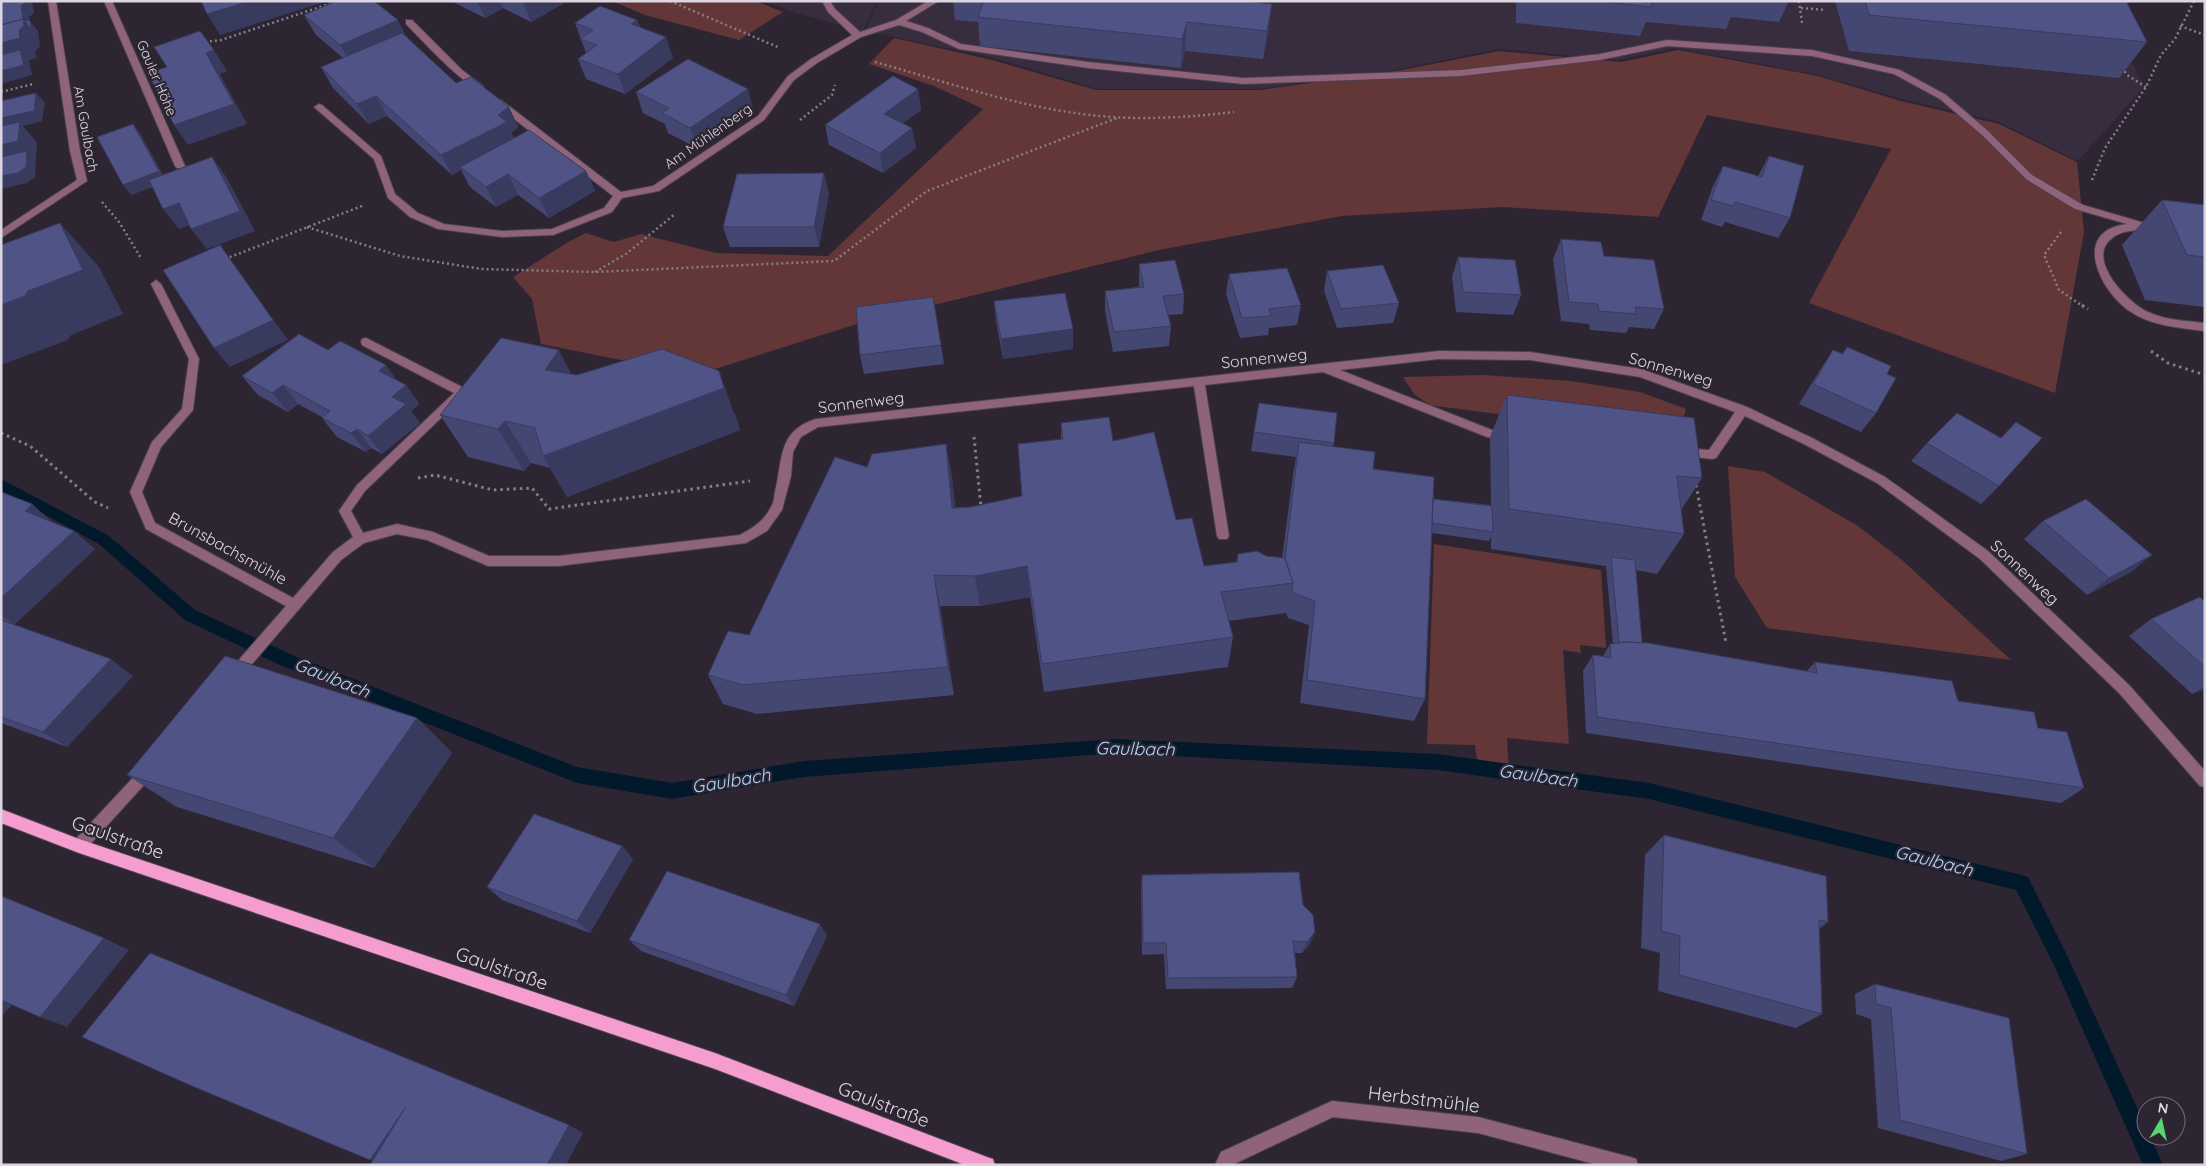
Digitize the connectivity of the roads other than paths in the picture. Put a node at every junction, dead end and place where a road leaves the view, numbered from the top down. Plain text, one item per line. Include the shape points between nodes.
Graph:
1 (52, 1) edge
2 (108, 1) edge
3 (826, 1) edge
4 (935, 1) edge
5 (409, 22) dead end
6 (899, 22) junction
7 (858, 35) junction
8 (319, 107) dead end
9 (180, 166) dead end
10 (619, 195) junction
11 (1, 235) edge
12 (156, 284) road end
13 (2205, 327) edge
14 (366, 342) dead end
15 (1324, 368) junction
16 (1199, 381) junction
17 (1743, 410) junction
18 (1519, 437) edge
19 (1672, 452) edge
20 (1223, 536) dead end
21 (360, 539) junction
22 (294, 604) junction
23 (229, 682) edge
24 (157, 760) edge
25 (2205, 781) edge
26 (1, 816) edge
27 (79, 846) junction
28 (987, 1165) edge
29 (1223, 1165) edge
30 (1630, 1165) edge

1 - 11 street, Am Gaulbach via 82,181
2 - 9 street, Gauler Höhe
3 - 7 street via 831,10
4 - 6 street, Am Mühlenberg
5 - 10 street via 459,72
6 - 7 street, Am Mühlenberg
6 - 13 street via 959,46 1088,65 1243,80 1461,73 1600,57 1667,43 1812,53 1897,72 1943,97 2029,177 2079,207 2149,227 2118,230 2102,241 2098,256 2106,278 2129,305 2149,316
7 - 10 street, Am Mühlenberg via 791,78 761,118 664,184 656,189
8 - 10 street via 378,158 390,196 414,215 442,227 502,234 553,232 608,210
12 - 22 street, Brunsbachsmühle via 194,359 187,410 156,445 136,492 150,526
14 - 21 street via 462,392 361,488 345,511
15 - 16 street, Sonnenweg
15 - 17 street, Sonnenweg via 1439,355 1530,356 1642,374
15 - 18 street via 1491,434
16 - 20 street
16 - 21 street, Sonnenweg via 816,423 797,434 787,452 778,506 763,528 742,540 558,561 488,561 429,535 397,529
17 - 19 street via 1712,455
17 - 25 street, Sonnenweg via 1880,480 1984,555 2124,689
21 - 22 street, Sonnenweg via 336,556
22 - 23 street, Brunsbachsmühle
24 - 27 street
26 - 27 main road, Gaulstraße
27 - 28 main road, Gaulstraße via 715,1061
29 - 30 street, Herbstmühle via 1227,1158 1332,1109 1478,1125

